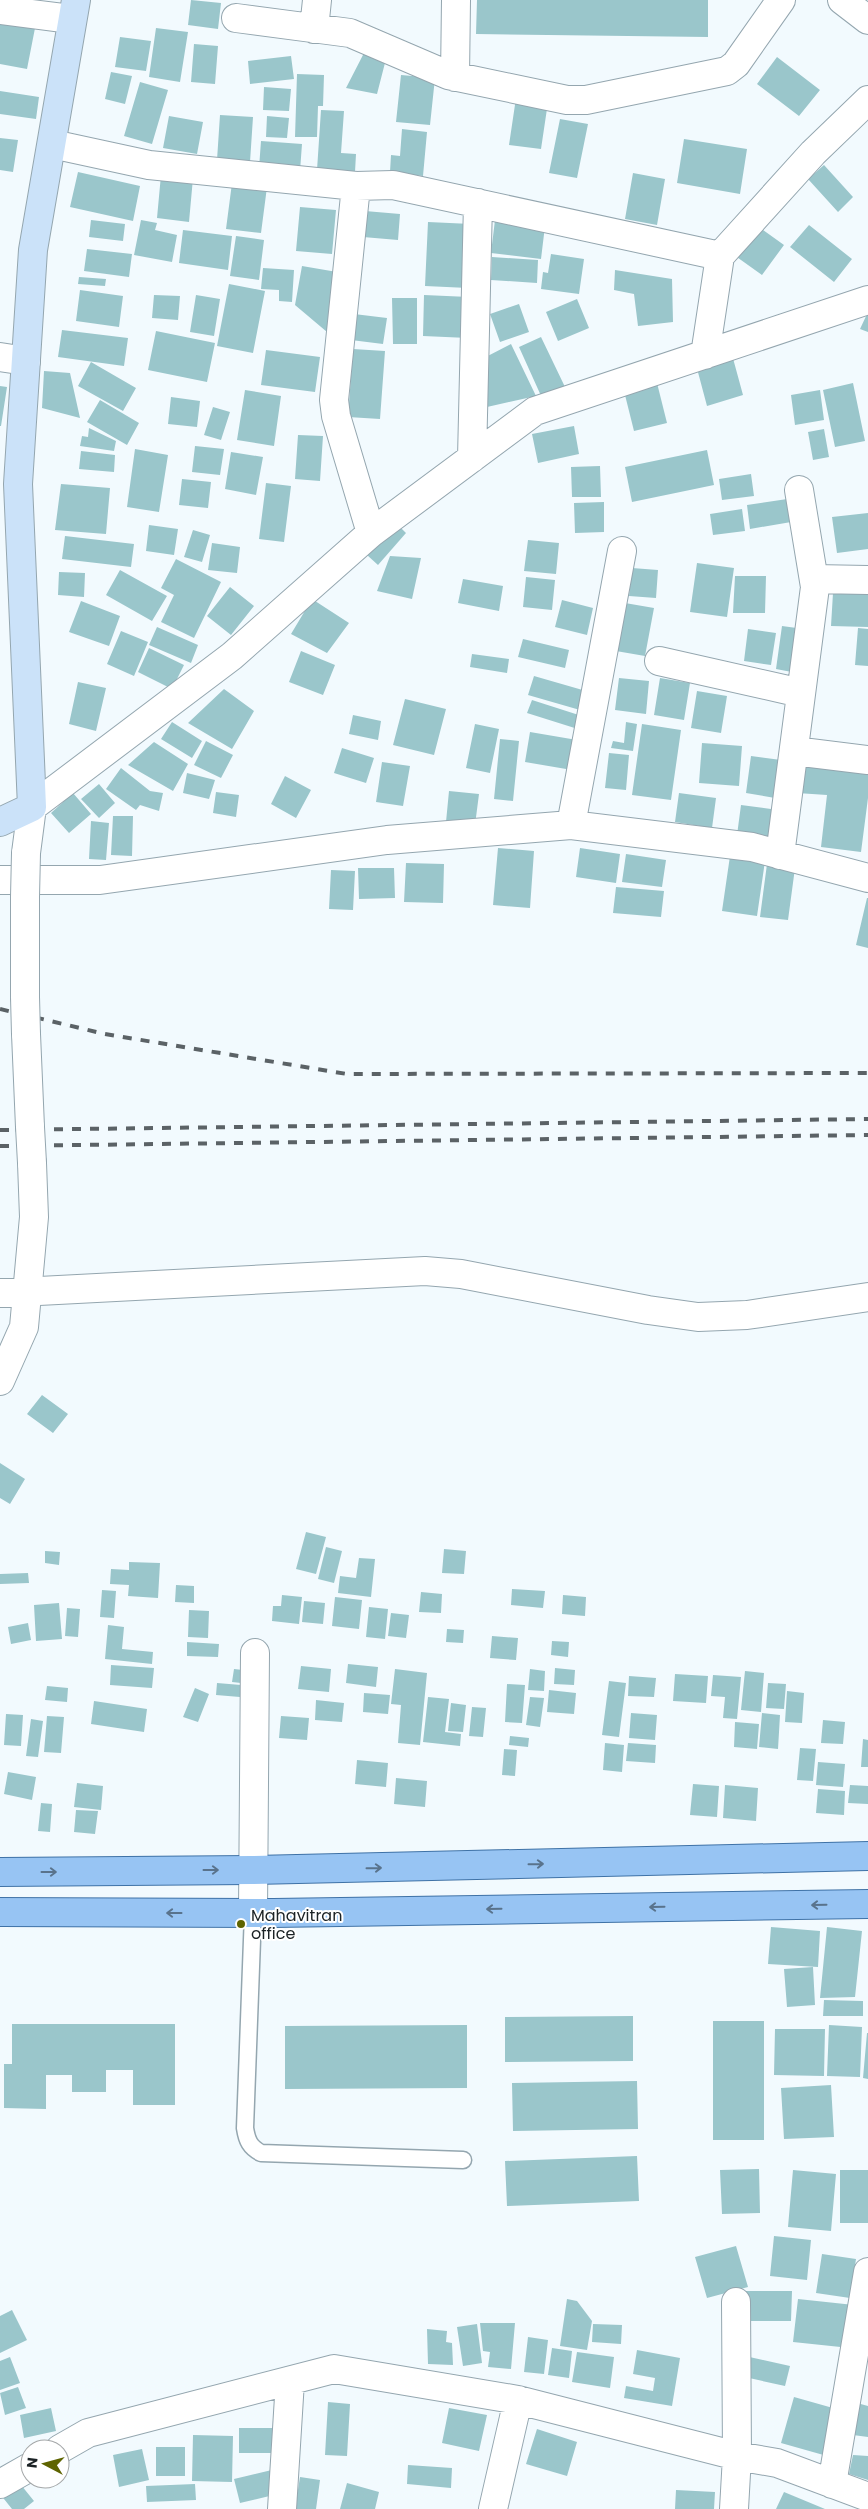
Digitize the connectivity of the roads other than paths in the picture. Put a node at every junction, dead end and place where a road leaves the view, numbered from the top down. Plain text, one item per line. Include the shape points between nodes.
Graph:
1 (317, 0) edge
2 (456, 0) edge
3 (781, 0) edge
4 (842, 0) edge
5 (74, 9) edge
6 (0, 10) edge
7 (236, 18) dead end
8 (868, 20) edge
9 (314, 29) junction
10 (455, 77) junction
11 (868, 100) edge
12 (52, 144) junction
13 (356, 186) junction
14 (478, 203) junction
15 (720, 256) junction
16 (868, 300) edge
17 (705, 355) junction
18 (13, 359) edge
19 (472, 458) junction
20 (799, 490) dead end
21 (371, 533) junction
22 (622, 551) dead end
23 (814, 578) junction
24 (868, 580) edge
25 (659, 661) dead end
26 (801, 693) junction
27 (794, 750) junction
28 (868, 760) edge
29 (32, 807) junction
30 (0, 822) edge
31 (572, 825) junction
32 (780, 855) junction
33 (868, 878) edge
34 (0, 880) edge
35 (27, 1290) junction
36 (0, 1293) edge
37 (868, 1296) edge
38 (0, 1381) edge
39 (255, 1653) dead end
40 (868, 1856) edge
41 (251, 1870) junction
42 (0, 1872) edge
43 (868, 1904) edge
44 (0, 1912) edge
45 (253, 1913) junction
46 (463, 2160) dead end
47 (868, 2272) edge
48 (736, 2302) dead end
49 (290, 2381) junction
50 (518, 2400) junction
51 (70, 2443) edge
52 (737, 2456) junction
53 (20, 2473) edge
54 (0, 2484) edge
55 (832, 2484) junction
56 (868, 2497) edge
57 (282, 2509) edge
58 (493, 2509) edge
59 (734, 2509) edge

1 - 9 street
2 - 10 street
3 - 10 street via 736,64 716,74 576,101
4 - 8 street
5 - 6 street
5 - 12 main road
7 - 9 street
9 - 10 street via 354,34
11 - 15 street via 813,154
12 - 13 street via 149,165
12 - 18 main road
13 - 14 street via 392,186
13 - 21 street via 334,400
14 - 15 street
14 - 19 street
15 - 17 street
16 - 17 street
17 - 19 street via 535,412
18 - 29 main road
19 - 21 street
20 - 23 street
21 - 29 street via 232,656
22 - 31 street
23 - 24 street
23 - 26 street
25 - 26 street
26 - 27 street
27 - 28 street
27 - 32 street
29 - 30 main road
29 - 35 street, bridge via 26,853 25,997 34,1217
31 - 32 street via 752,847
31 - 34 street via 387,840 100,880
32 - 33 street
35 - 36 street
35 - 37 street via 425,1271 461,1274 698,1317 747,1314
35 - 38 street via 24,1327
39 - 41 street
41 -> 40 main road
42 -> 41 main road
41 - 45 street
43 -> 45 main road
45 -> 44 main road
45 - 46 lane via 246,2128 251,2148 261,2153
47 - 55 street
48 - 52 street
49 - 50 street via 334,2369
49 - 51 street via 88,2433
49 - 57 street
50 - 52 street
50 - 58 street
52 - 55 street via 777,2463
52 - 59 street
53 - 54 street
55 - 56 street

